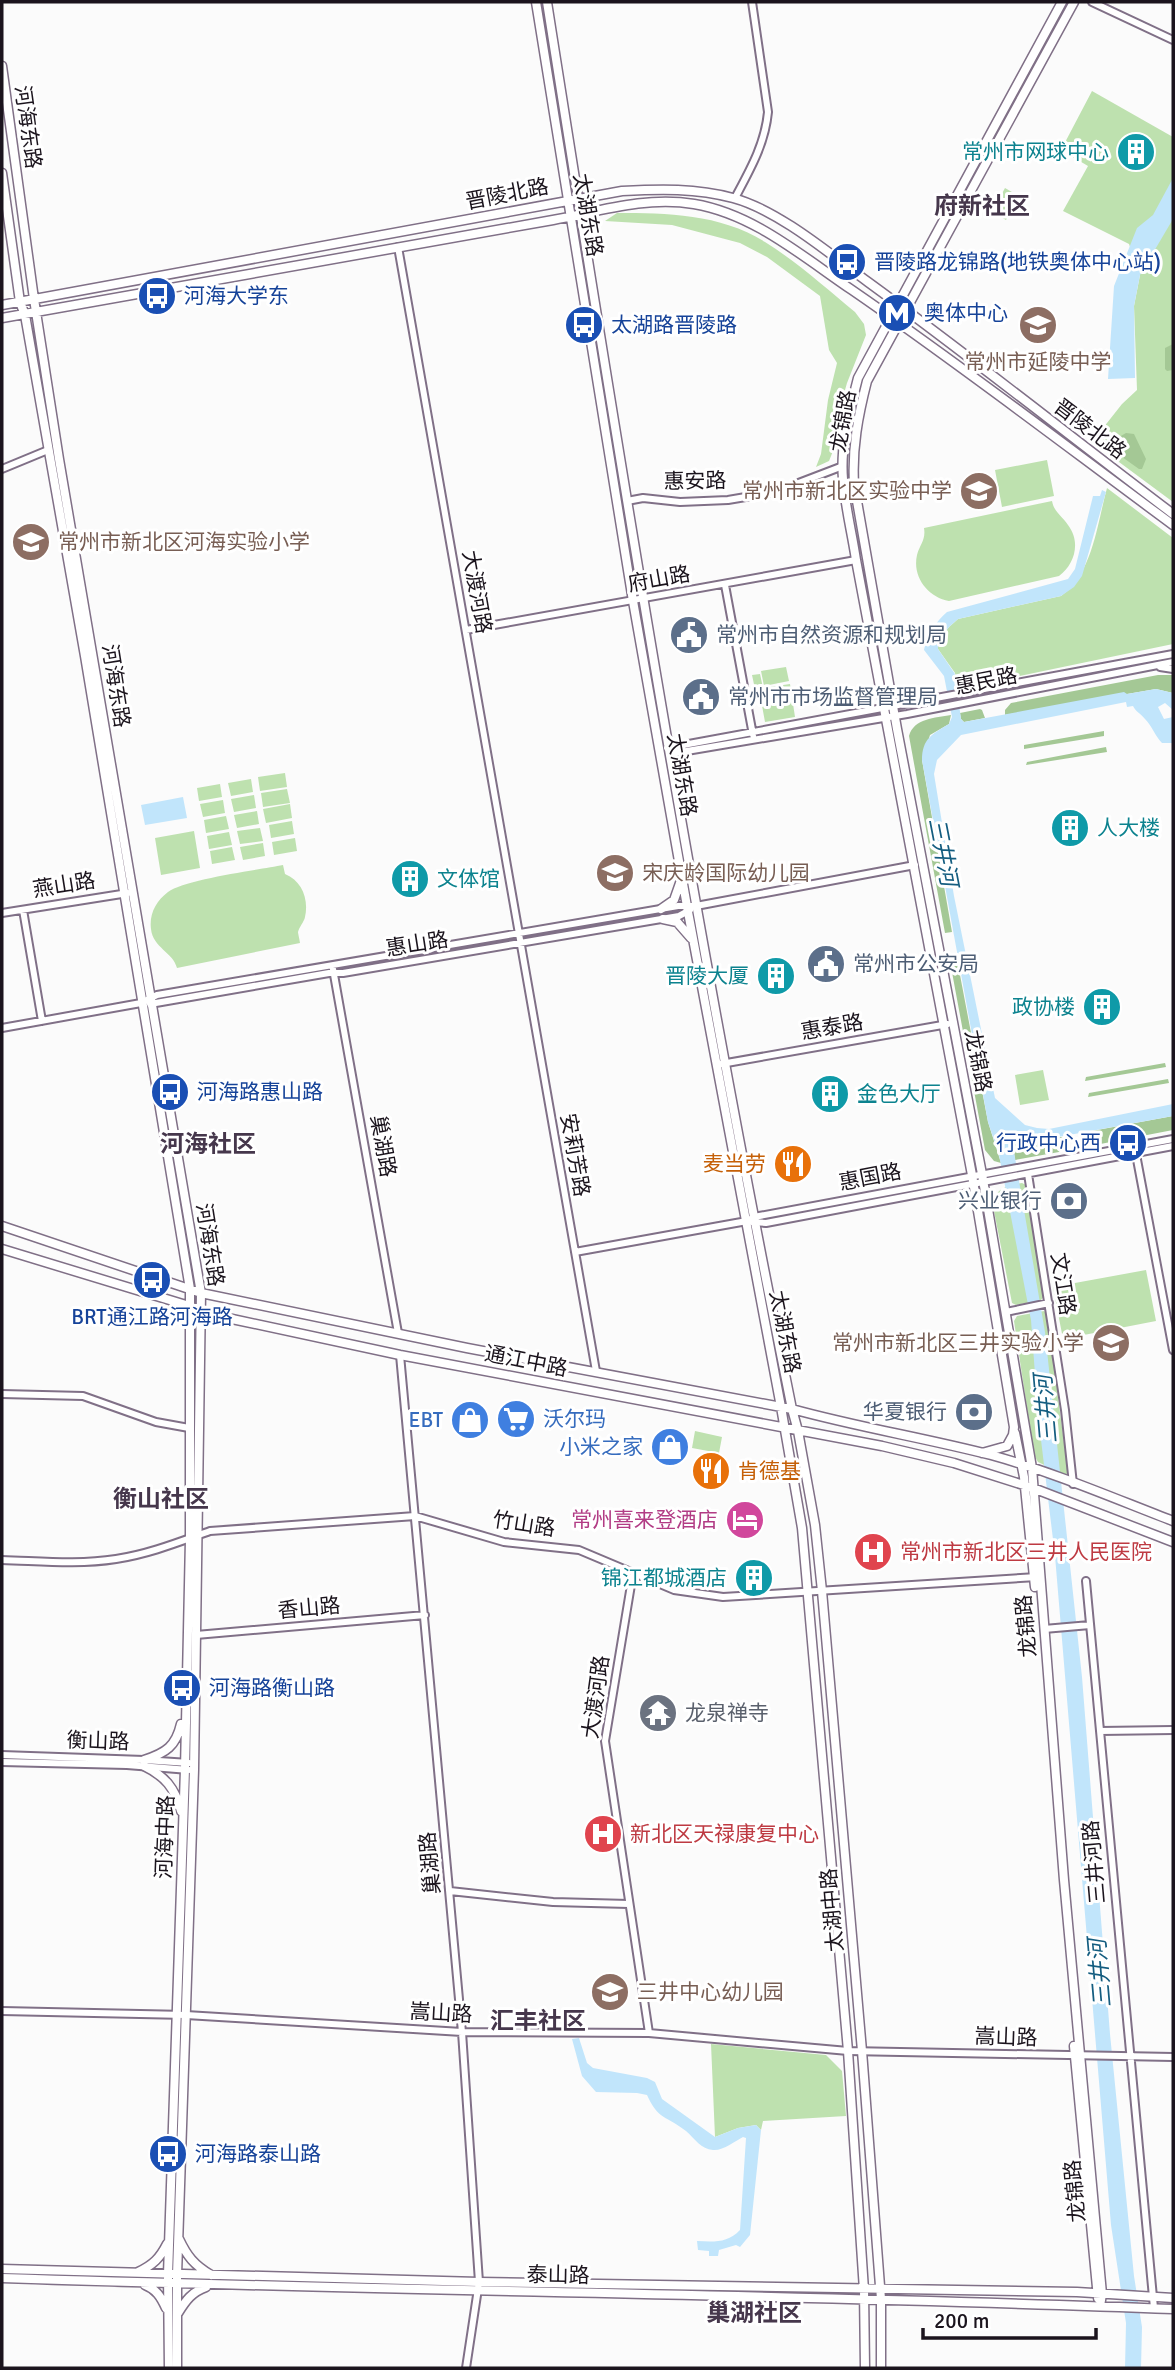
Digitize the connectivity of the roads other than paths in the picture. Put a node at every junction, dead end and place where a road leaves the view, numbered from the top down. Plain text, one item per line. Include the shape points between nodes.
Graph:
1 (536, 2) edge
2 (547, 2) edge
3 (752, 2) edge
4 (1062, 2) edge
5 (1074, 2) edge
6 (1093, 2) edge
7 (1173, 40) edge
8 (2, 66) edge
9 (2, 173) edge
10 (735, 198) junction
11 (578, 199) junction
12 (568, 200) junction
13 (581, 213) junction
14 (571, 216) junction
15 (398, 247) junction
16 (34, 299) junction
17 (20, 302) junction
18 (897, 303) junction
19 (2, 305) edge
20 (905, 309) junction
21 (36, 313) junction
22 (25, 315) junction
23 (890, 316) junction
24 (2, 318) edge
25 (898, 322) junction
26 (48, 450) junction
27 (842, 466) junction
28 (2, 469) edge
29 (626, 502) junction
30 (1173, 513) edge
31 (1173, 525) edge
32 (856, 560) junction
33 (725, 585) junction
34 (644, 600) junction
35 (633, 601) junction
36 (467, 630) junction
37 (1171, 654) edge
38 (1173, 662) edge
39 (1151, 666) junction
40 (1173, 669) edge
41 (894, 711) junction
42 (884, 712) junction
43 (752, 731) junction
44 (754, 740) junction
45 (671, 751) junction
46 (660, 752) junction
47 (919, 865) junction
48 (681, 876) junction
49 (128, 893) junction
50 (690, 908) junction
51 (661, 909) junction
52 (23, 910) junction
53 (2, 913) edge
54 (663, 919) junction
55 (518, 934) junction
56 (694, 943) junction
57 (520, 944) junction
58 (333, 969) junction
59 (147, 1001) junction
60 (42, 1020) junction
61 (949, 1024) junction
62 (2, 1028) edge
63 (721, 1064) junction
64 (1173, 1139) edge
65 (1173, 1146) edge
66 (1135, 1149) junction
67 (1024, 1175) junction
68 (983, 1178) junction
69 (973, 1180) junction
70 (752, 1220) junction
71 (2, 1226) edge
72 (2, 1249) edge
73 (575, 1252) junction
74 (190, 1289) junction
75 (201, 1293) junction
76 (1046, 1304) junction
77 (190, 1307) junction
78 (202, 1311) junction
79 (1006, 1312) junction
80 (398, 1333) junction
81 (1173, 1350) edge
82 (400, 1355) junction
83 (596, 1371) junction
84 (2, 1394) edge
85 (781, 1407) junction
86 (792, 1409) junction
87 (783, 1427) junction
88 (1014, 1427) junction
89 (189, 1428) junction
90 (798, 1431) junction
91 (982, 1453) junction
92 (1021, 1464) junction
93 (1032, 1468) junction
94 (1073, 1483) junction
95 (1029, 1487) junction
96 (415, 1516) junction
97 (1173, 1521) edge
98 (193, 1537) junction
99 (1173, 1542) edge
100 (2, 1560) edge
101 (633, 1573) junction
102 (1037, 1577) junction
103 (1086, 1581) dead end
104 (822, 1591) junction
105 (808, 1592) junction
106 (425, 1615) junction
107 (1090, 1625) junction
108 (1044, 1629) junction
109 (196, 1635) junction
110 (186, 1704) junction
111 (1173, 1730) edge
112 (1100, 1731) junction
113 (2, 1755) edge
114 (2, 1762) edge
115 (144, 1763) junction
116 (189, 1767) junction
117 (183, 1821) junction
118 (450, 1891) junction
119 (629, 1903) junction
120 (2, 2011) edge
121 (181, 2015) junction
122 (462, 2032) junction
123 (649, 2033) junction
124 (848, 2051) junction
125 (862, 2051) junction
126 (1081, 2057) junction
127 (1130, 2057) junction
128 (1173, 2057) edge
129 (178, 2237) junction
130 (169, 2241) junction
131 (2, 2269) edge
132 (2, 2278) edge
133 (135, 2278) junction
134 (172, 2279) junction
135 (214, 2281) junction
136 (478, 2287) junction
137 (1099, 2294) junction
138 (864, 2295) junction
139 (881, 2295) junction
140 (1153, 2296) junction
141 (1173, 2298) edge
142 (1100, 2306) junction
143 (1154, 2308) junction
144 (1173, 2309) edge
145 (173, 2314) junction
146 (169, 2368) edge
147 (177, 2368) edge
148 (466, 2368) edge
149 (865, 2368) edge
150 (881, 2368) edge

1 - 12 main road, 太湖东路
2 - 11 main road, 太湖东路
3 - 10 street via 767,127
4 - 18 main road, 龙锦路
5 - 20 main road, 龙锦路
6 - 7 street
8 - 16 main road, 河海东路
9 - 17 main road, 河海东路
10 - 11 main road, 晋陵北路 via 673,188
10 - 18 main road, 晋陵北路 via 785,222
11 - 12 main road, 晋陵北路
11 - 13 main road, 太湖东路
12 - 14 main road, 太湖东路
12 - 16 main road, 晋陵北路
13 - 14 main road, 晋陵北路
13 - 23 main road, 晋陵北路 via 667,201 727,214 766,231
13 - 29 main road, 太湖东路
14 - 15 main road, 晋陵北路
14 - 35 main road, 太湖东路
15 - 21 main road, 晋陵北路
15 - 36 street, 大渡河路
16 - 17 main road, 晋陵北路
16 - 21 main road, 河海东路
17 - 19 main road, 晋陵北路
17 - 22 main road, 河海东路
18 - 20 main road, 晋陵北路
18 - 23 main road, 龙锦路
20 - 25 main road, 龙锦路
20 - 30 main road, 晋陵北路
21 - 22 main road, 晋陵北路
21 - 49 main road, 河海东路
22 - 24 main road, 晋陵北路
22 - 26 main road, 河海东路
23 - 25 main road, 晋陵北路
23 - 27 main road, 龙锦路 via 858,378
25 - 31 main road, 晋陵北路
25 - 41 main road, 龙锦路 via 867,381 856,423 853,464
26 - 28 street
26 - 49 main road, 河海东路
27 - 29 street, 惠安路 via 775,492 740,498
27 - 32 main road, 龙锦路
29 - 34 main road, 太湖东路
32 - 33 street, 府山路
32 - 42 main road, 龙锦路
33 - 34 street, 府山路
33 - 43 street
34 - 35 street, 府山路
34 - 45 main road, 太湖东路
35 - 36 street, 府山路
35 - 46 main road, 太湖东路
36 - 55 street, 大渡河路
37 - 41 street, 惠民路
38 - 39 street, 惠民路
39 - 40 street
39 - 41 street, 惠民路 via 961,704
41 - 42 street, 惠民路
41 - 47 main road, 龙锦路
42 - 43 street, 惠民路
42 - 44 street, 惠民路
42 - 47 main road, 龙锦路
43 - 44 street
43 - 45 street, 惠民路
44 - 45 street, 惠民路
45 - 46 street, 惠民路
45 - 50 main road, 太湖东路
46 - 48 main road, 太湖东路
47 - 50 street, 惠山路
47 - 61 main road, 龙锦路
48 - 50 main road, 太湖东路
48 - 51 main road via 674,900
49 - 52 street, 燕山路
49 - 59 main road, 河海东路
50 - 51 street, 惠山路
50 - 54 street, 惠山路
50 - 56 main road, 太湖东路
50 - 63 main road, 太湖东路
51 - 55 street, 惠山路
52 - 53 street, 燕山路
52 - 60 street
54 - 56 main road via 677,922
54 - 57 street, 惠山路
55 - 57 street, 大渡河路
55 - 58 street, 惠山路
56 - 63 main road, 太湖东路
57 - 58 street, 惠山路 via 343,974
57 - 73 street, 安莉芳路
58 - 59 street, 惠山路
58 - 80 street, 巢湖路
59 - 60 street, 惠山路
59 - 74 main road, 河海东路
59 - 75 main road, 河海东路
60 - 62 street, 惠山路
61 - 63 street, 惠泰路
61 - 68 main road, 龙锦路
61 - 69 main road, 龙锦路
63 - 70 main road, 太湖东路
64 - 66 street, 惠国路
65 - 66 street
66 - 67 street
66 - 68 street, 惠国路 via 1018,1167
66 - 81 street
67 - 68 street
67 - 76 street, 文江路
68 - 69 street, 惠国路
68 - 79 main road, 龙锦路
69 - 70 street, 惠国路
69 - 88 main road, 龙锦路
70 - 73 street, 惠国路
70 - 85 main road, 太湖东路
70 - 86 main road, 太湖东路
71 - 74 main road
72 - 77 main road, 通江中路
73 - 83 street, 安莉芳路
74 - 75 main road, 通江中路
74 - 77 main road, 河海东路
75 - 78 main road, 河海东路
75 - 80 main road, 通江中路
76 - 79 street
76 - 94 street, 文江路
77 - 78 main road, 通江中路
77 - 89 main road, 河海中路
78 - 82 main road, 通江中路
78 - 98 main road, 河海中路
79 - 93 main road, 龙锦路
80 - 83 main road, 通江中路
82 - 87 main road, 通江中路
82 - 96 street, 巢湖路
83 - 85 main road, 通江中路
84 - 89 street via 83,1396 156,1422
85 - 86 main road, 通江中路
85 - 87 main road, 太湖东路
86 - 90 main road, 太湖中路
86 - 91 main road, 通江中路
87 - 90 main road, 通江中路
87 - 105 main road, 太湖中路 via 802,1528
88 - 91 main road via 1007,1446
88 - 92 main road, 龙锦路
89 - 98 main road, 河海中路
90 - 95 main road, 通江中路 via 954,1463
90 - 104 main road, 太湖中路
91 - 92 main road, 通江中路
92 - 93 main road
92 - 95 main road, 龙锦路
93 - 94 main road
93 - 95 main road, 龙锦路
94 - 97 main road
95 - 99 main road, 通江中路
95 - 102 main road, 龙锦路
96 - 98 street, 竹山路 via 210,1531
96 - 101 street, 竹山路 via 504,1542 579,1550
96 - 106 street, 巢湖路
98 - 100 street, 竹山路 via 117,1559 82,1563
98 - 109 main road, 河海中路
98 - 110 main road, 河海中路
101 - 105 street, 竹山路 via 674,1590 723,1597
101 - 119 street, 大渡河路 via 605,1741
102 - 104 street, 竹山路
102 - 108 main road, 龙锦路
102 - 126 main road, 龙锦路
103 - 107 street, 三井河路
104 - 105 street, 竹山路
104 - 125 main road, 太湖中路
105 - 124 main road, 太湖中路
106 - 109 street, 香山路
106 - 118 street, 巢湖路
107 - 108 street
107 - 112 street, 三井河路
108 - 126 main road, 龙锦路
109 - 116 main road, 河海中路
110 - 115 main road via 172,1747
110 - 116 main road, 河海中路
111 - 112 street
112 - 127 street, 三井河路
113 - 115 street, 衡山路
114 - 115 street, 衡山路
115 - 116 street, 衡山路
115 - 117 main road via 169,1783
116 - 117 main road, 河海中路
116 - 121 main road, 河海中路
117 - 121 main road, 河海中路
118 - 119 street via 553,1902
118 - 122 street, 巢湖路
119 - 123 street, 大渡河路
120 - 121 street, 嵩山路
121 - 122 street, 嵩山路
121 - 129 main road, 河海中路
121 - 130 main road, 河海中路
122 - 123 street, 嵩山路
122 - 136 street, 巢湖路
123 - 124 street, 嵩山路
124 - 125 street, 嵩山路
124 - 138 main road, 太湖中路
125 - 126 street, 嵩山路
125 - 139 main road, 太湖中路
126 - 127 street, 嵩山路
126 - 137 main road, 龙锦路
127 - 128 street
127 - 140 street, 三井河路
129 - 134 main road, 河海中路
129 - 135 main road via 187,2256
130 - 133 main road via 161,2257
130 - 134 main road, 河海中路
131 - 133 main road, 泰山路
132 - 133 main road, 泰山路
133 - 134 main road, 泰山路
133 - 145 main road via 162,2297
134 - 135 main road, 泰山路
134 - 145 main road, 河海中路
135 - 136 main road, 泰山路
135 - 145 main road via 187,2298
136 - 138 main road, 泰山路
136 - 148 street, 巢湖路
137 - 139 main road, 泰山路
137 - 140 main road, 泰山路
137 - 142 main road, 龙锦路
138 - 139 main road, 泰山路
138 - 149 main road
139 - 142 main road, 泰山路
139 - 150 main road, 太湖中路
140 - 141 main road
140 - 143 street, 三井河路
142 - 143 main road, 泰山路
143 - 144 main road
145 - 146 main road, 河海中路
145 - 147 main road, 河海中路

